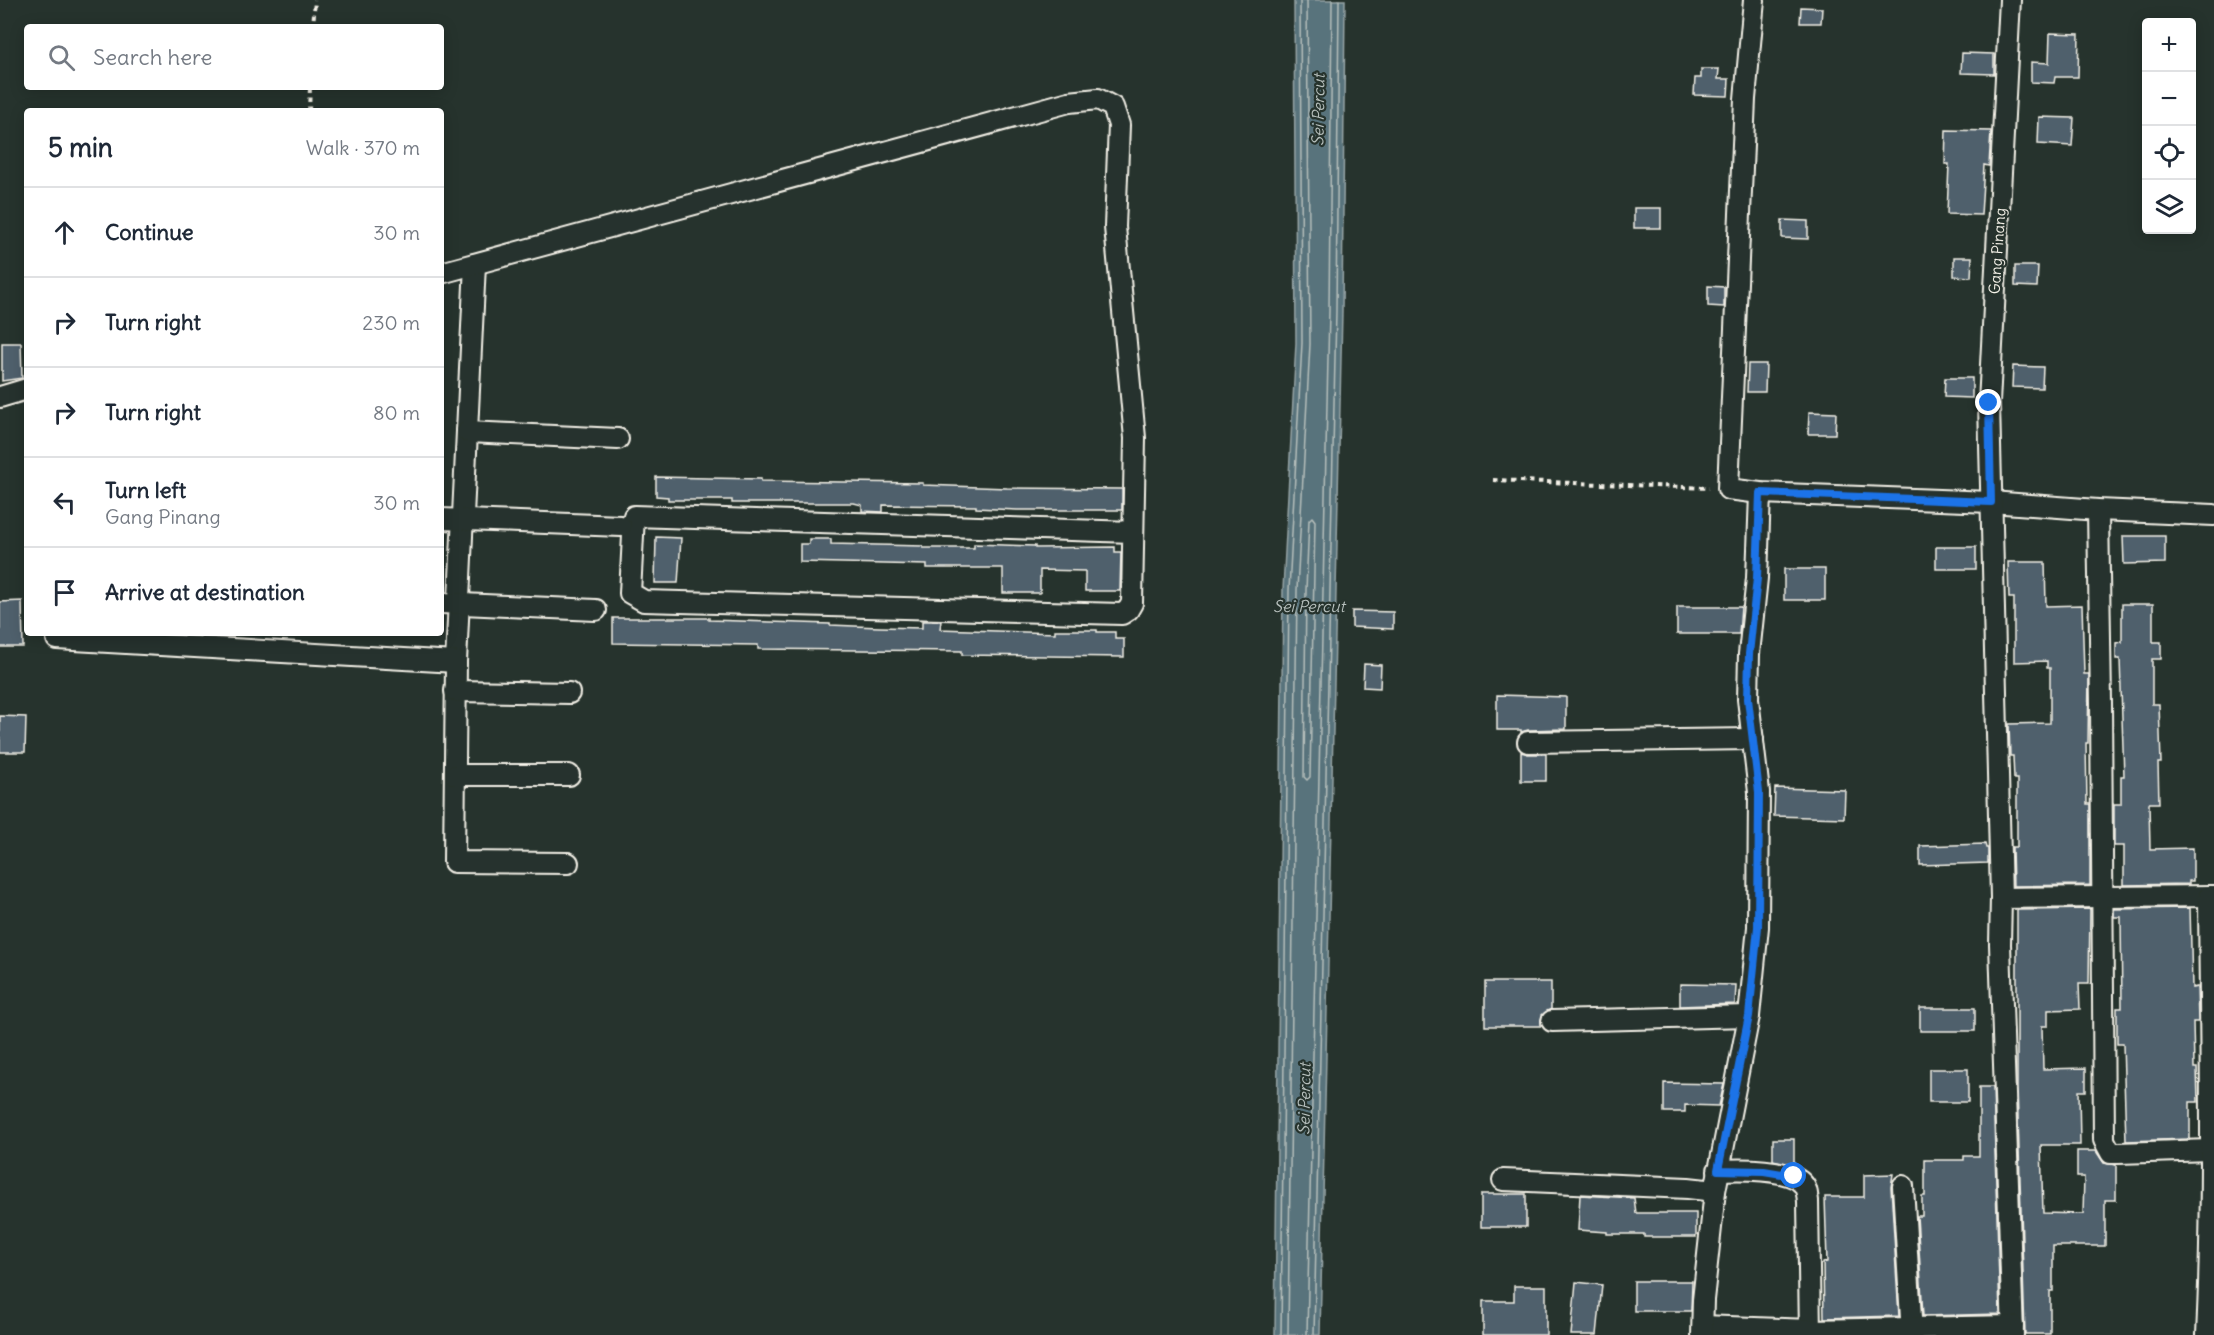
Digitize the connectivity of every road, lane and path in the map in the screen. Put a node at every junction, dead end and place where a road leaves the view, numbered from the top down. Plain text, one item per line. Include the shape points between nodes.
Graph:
1 (315, 0) edge
2 (1754, 0) edge
3 (2010, 0) edge
4 (314, 24) edge
5 (310, 90) edge
6 (309, 108) edge
7 (475, 264) junction
8 (444, 272) edge
9 (24, 390) edge
10 (0, 397) edge
11 (468, 432) junction
12 (618, 439) dead end
13 (1493, 480) dead end
14 (1728, 489) junction
15 (1760, 493) junction
16 (1991, 502) junction
17 (2098, 510) junction
18 (2214, 515) edge
19 (444, 519) edge
20 (463, 520) junction
21 (621, 526) dead end
22 (1133, 532) junction
23 (450, 603) edge
24 (596, 610) dead end
25 (57, 636) edge
26 (456, 662) junction
27 (456, 691) junction
28 (569, 693) dead end
29 (1753, 740) junction
30 (1528, 742) dead end
31 (456, 775) junction
32 (569, 775) dead end
33 (568, 863) dead end
34 (2102, 896) junction
35 (2211, 896) edge
36 (2001, 898) junction
37 (1749, 1016) junction
38 (1552, 1021) dead end
39 (2211, 1149) junction
40 (1718, 1170) junction
41 (2212, 1176) edge
42 (1503, 1180) dead end
43 (1903, 1186) dead end
44 (1715, 1191) junction
45 (1702, 1331) edge
46 (2013, 1331) edge
47 (1810, 1332) edge
48 (1912, 1332) edge
49 (2207, 1335) edge

1 - 4 path
2 - 14 street via 1745,99
3 - 16 street, Gang Pinang via 1989,403
5 - 6 path
7 - 8 street
7 - 11 street
7 - 22 street via 1069,102 1098,99 1113,107 1119,125 1115,227 1135,438
9 - 10 street
11 - 12 street
11 - 20 street
13 - 14 path
14 - 15 street
15 - 16 street
15 - 29 street via 1749,654 1748,699
16 - 17 street
16 - 36 street, Gang Pinang
17 - 18 street
17 - 34 street
19 - 20 street
20 - 21 street
20 - 23 street
22 - 22 street via 634,516 630,593 644,601 1122,614 1132,603
23 - 24 street
23 - 26 street
25 - 26 street
26 - 27 street
27 - 28 street
27 - 31 street
29 - 30 street
29 - 37 street via 1759,792 1758,927
31 - 32 street
31 - 33 street via 454,862
34 - 35 street
34 - 36 street
34 - 39 street via 2104,1140 2111,1153
35 - 39 street
36 - 46 street, Gang Pinang
37 - 38 street
37 - 40 street
39 - 41 street
40 - 44 street
40 - 47 street via 1794,1176 1806,1188
41 - 49 street
42 - 44 street
43 - 48 street
44 - 45 street
45 - 47 street
46 - 48 street
47 - 48 street

